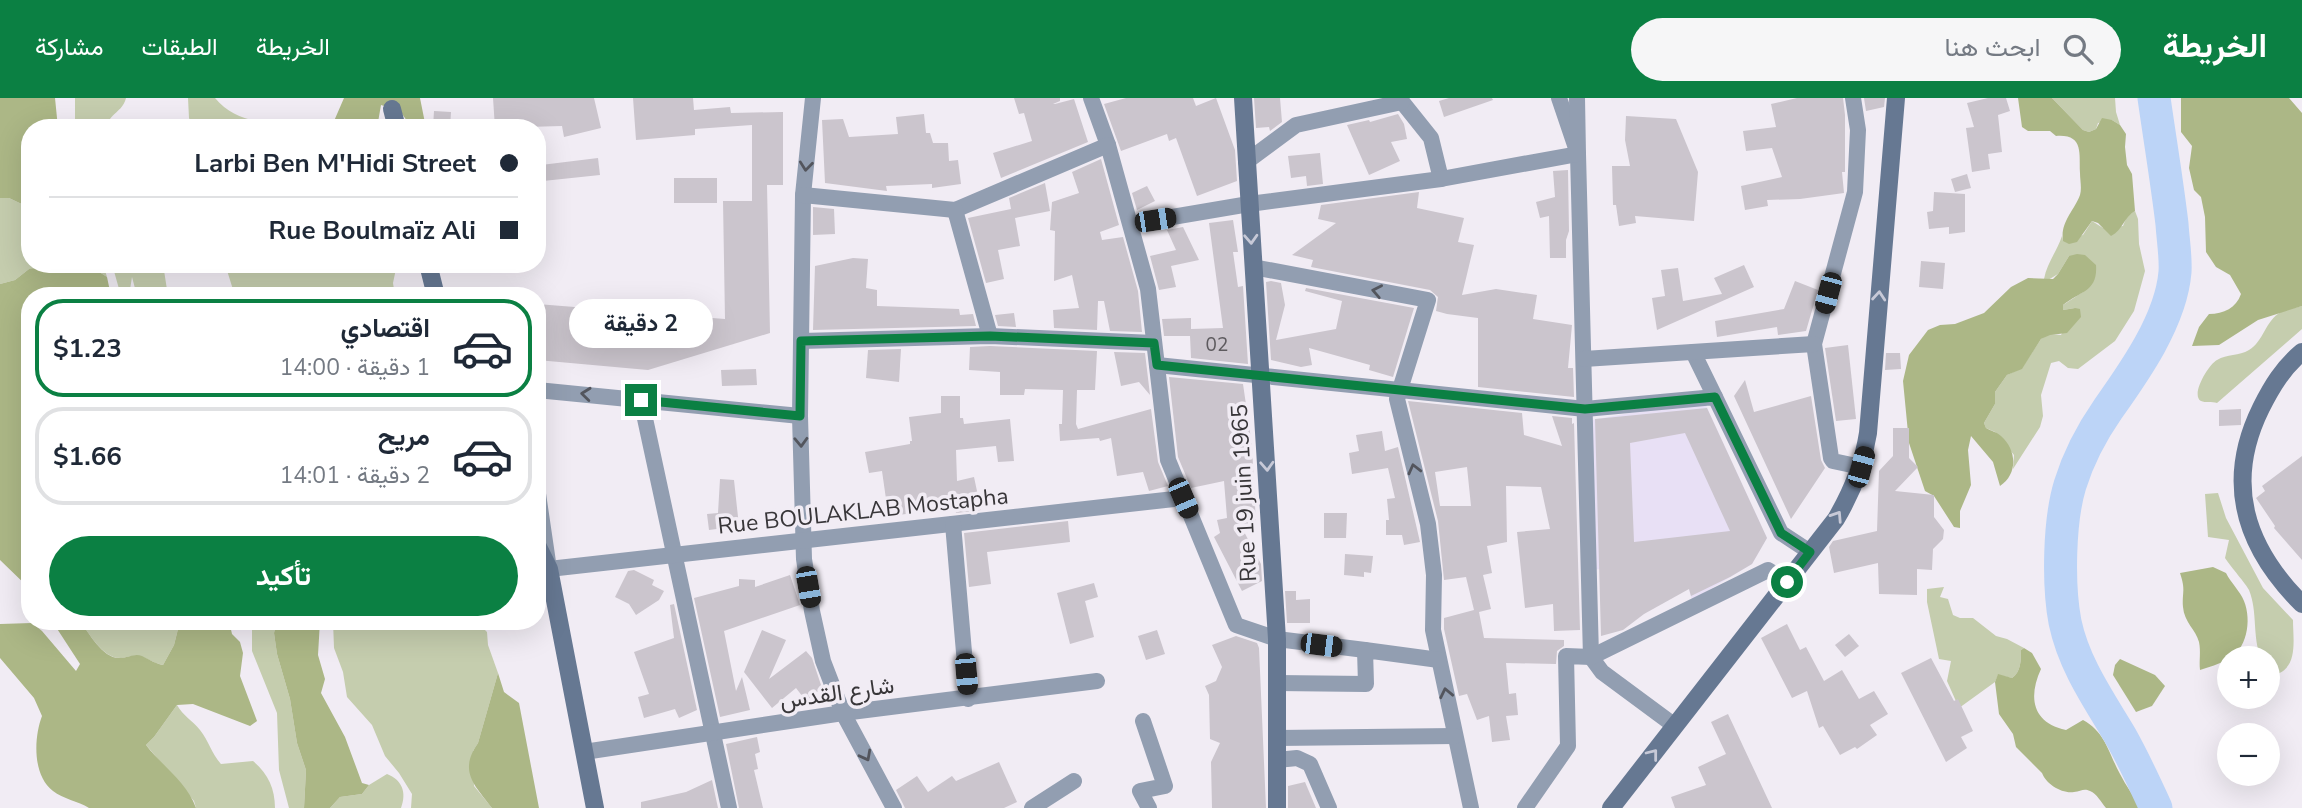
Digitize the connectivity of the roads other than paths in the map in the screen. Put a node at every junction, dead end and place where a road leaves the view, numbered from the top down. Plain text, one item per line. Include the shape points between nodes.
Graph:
1 (813, 98) edge
2 (1091, 98) edge
3 (1243, 98) edge
4 (1559, 98) edge
5 (1577, 98) edge
6 (1853, 98) edge
7 (1896, 98) edge
8 (1401, 100) edge
9 (392, 109) dead end
10 (395, 119) edge
11 (1108, 145) junction
12 (1578, 154) junction
13 (1246, 162) junction
14 (1441, 179) junction
15 (803, 195) junction
16 (1249, 205) junction
17 (955, 210) junction
18 (1131, 224) junction
19 (1253, 267) junction
20 (990, 336) junction
21 (801, 341) junction
22 (1154, 343) junction
23 (1814, 344) junction
24 (1693, 352) junction
25 (2302, 352) edge
26 (1584, 359) junction
27 (1157, 365) junction
28 (1262, 377) junction
29 (546, 391) edge
30 (1398, 391) junction
31 (1715, 397) junction
32 (641, 400) junction
33 (1585, 409) junction
34 (800, 416) junction
35 (1861, 467) junction
36 (1183, 498) junction
37 (953, 524) junction
38 (805, 540) junction
39 (546, 548) edge
40 (1810, 552) junction
41 (674, 555) junction
42 (546, 563) edge
43 (549, 569) junction
44 (1787, 582) junction
45 (2302, 604) edge
46 (1277, 639) junction
47 (1365, 650) junction
48 (1591, 657) junction
49 (1439, 660) junction
50 (1097, 681) dead end
51 (1277, 683) junction
52 (968, 699) junction
53 (843, 713) junction
54 (1143, 721) dead end
55 (1675, 726) junction
56 (713, 734) junction
57 (1455, 736) junction
58 (1277, 738) junction
59 (584, 752) junction
60 (1277, 760) junction
61 (1074, 781) dead end
62 (595, 808) edge
63 (729, 808) edge
64 (894, 808) edge
65 (1032, 808) edge
66 (1149, 808) edge
67 (1277, 808) edge
68 (1329, 808) edge
69 (1471, 808) edge
70 (1524, 808) edge
71 (1611, 808) edge

1 -> 15 street
2 - 11 street
3 - 13 street, Rue 19 juin 1965
4 - 12 street
5 - 12 street
6 - 23 street via 1858,130 1854,192
35 -> 7 street via 1868,433
8 - 13 street via 1296,124
8 - 14 street via 1431,138
9 - 10 street
11 - 17 street
11 - 18 street
12 - 14 street
12 - 26 street
13 - 16 street, Rue 19 juin 1965
14 - 16 street
15 - 17 street
15 - 21 street
16 - 18 street
16 -> 19 street, Rue 19 juin 1965
17 - 20 street
18 - 22 street via 1148,289
19 - 28 street, Rue 19 juin 1965
30 -> 19 street via 1428,300
20 - 21 street
20 - 22 street
21 - 34 street
22 - 27 street
23 - 24 street
23 - 35 street via 1831,458
24 - 26 street
24 - 31 street
25 - 45 street via 2277,378 2254,422 2242,464 2241,487 2244,510 2261,550
26 - 33 street
27 - 28 street
27 - 36 street via 1168,460
28 - 30 street
28 -> 46 street, Rue 19 juin 1965
32 -> 29 street
30 - 33 street
49 -> 30 street via 1433,630 1434,575 1428,524
31 - 33 street
31 - 40 street via 1781,533
32 - 34 street
32 - 41 street
33 - 48 street
34 -> 38 street
40 -> 35 street via 1836,519
36 - 37 street, Rue BOULAKLAB Mostapha
36 - 46 street via 1236,625
37 - 38 street, Rue BOULAKLAB Mostapha
37 - 52 street
38 - 41 street, Rue BOULAKLAB Mostapha
38 - 53 street via 812,611 823,661
39 - 43 street
40 - 44 street
41 - 43 street, Rue BOULAKLAB Mostapha
41 - 56 street
42 - 43 street
43 - 59 street
44 - 48 street via 1768,570
44 - 55 street
46 - 47 street
46 - 51 street, Rue 19 juin 1965
47 - 49 street
47 - 51 street via 1366,684
48 - 55 street via 1602,672
48 - 70 street via 1566,656 1568,747
57 -> 49 street
50 - 52 street, شارع القدس
51 - 58 street, Rue 19 juin 1965
52 - 53 street, شارع القدس
53 - 56 street, شارع القدس
53 -> 64 street
54 - 66 street via 1165,786 1140,791
71 -> 55 street
56 - 59 street, شارع القدس
56 - 63 street
57 - 58 street
57 - 69 street
58 - 60 street, Rue 19 juin 1965
59 - 62 street
60 - 67 street, Rue 19 juin 1965
60 - 68 street via 1297,758 1310,764
61 - 65 street

